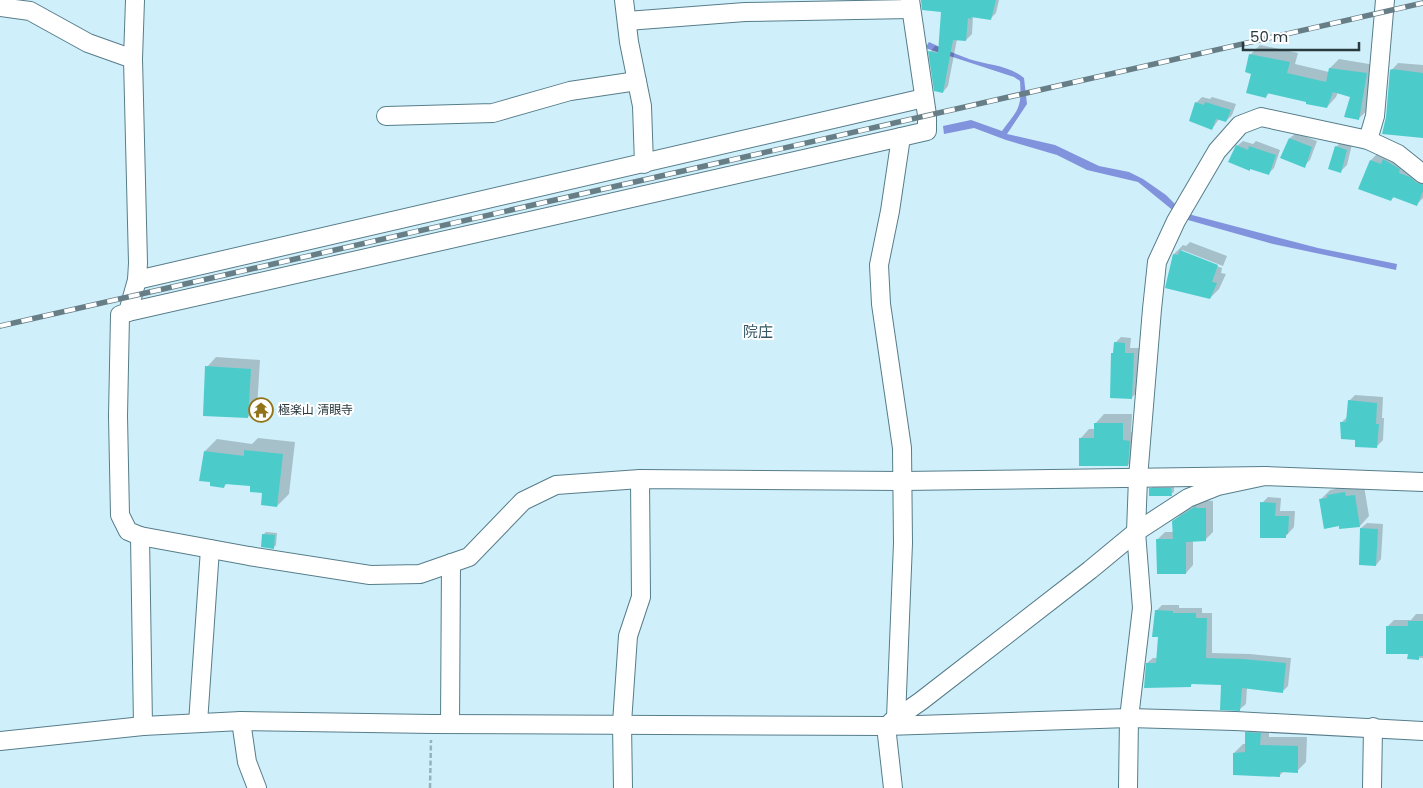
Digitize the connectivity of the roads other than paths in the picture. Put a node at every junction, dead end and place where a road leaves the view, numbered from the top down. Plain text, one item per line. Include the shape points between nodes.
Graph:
1 (135, 0) edge
2 (624, 0) edge
3 (1385, 0) edge
4 (911, 4) edge
5 (0, 8) edge
6 (627, 21) junction
7 (133, 59) junction
8 (637, 81) junction
9 (924, 98) junction
10 (386, 116) dead end
11 (901, 136) junction
12 (1368, 140) junction
13 (644, 164) junction
14 (1423, 174) edge
15 (137, 280) junction
16 (128, 312) junction
17 (1265, 476) junction
18 (640, 478) junction
19 (1138, 478) junction
20 (902, 481) junction
21 (1423, 482) edge
22 (1136, 532) junction
23 (140, 536) junction
24 (210, 549) junction
25 (451, 563) junction
26 (1129, 718) junction
27 (241, 721) junction
28 (891, 722) junction
29 (198, 723) junction
30 (622, 723) junction
31 (450, 724) junction
32 (143, 726) junction
33 (1373, 727) junction
34 (1423, 730) edge
35 (0, 741) edge
36 (257, 788) edge
37 (623, 788) edge
38 (893, 788) edge
39 (1128, 788) edge
40 (1372, 788) edge

1 - 7 street
2 - 6 street
3 - 12 street via 1375,116
4 - 6 street
4 - 9 street
5 - 7 street via 30,11 88,43
6 - 8 street
7 - 15 street
8 - 10 street via 570,91 493,113
8 - 13 street via 642,106
9 - 11 street via 927,131
9 - 13 street
11 - 16 street
11 - 20 street via 879,265 881,304 902,448
12 - 14 street via 1398,154
12 - 19 street via 1261,116 1240,126 1217,151 1186,202 1158,262
13 - 15 street
15 - 16 street
16 - 23 street via 120,315 120,514 128,531
17 - 19 street
17 - 21 street
17 - 22 street via 1218,486 1188,498
18 - 20 street
18 - 25 street via 556,485 523,501 468,557
18 - 30 street via 641,596 628,636
19 - 20 street
19 - 22 street
20 - 28 street via 903,542
22 - 26 street via 1142,608
22 - 28 street
23 - 24 street
23 - 32 street
24 - 25 street via 370,575 420,574
24 - 29 street
25 - 31 street
26 - 28 street
26 - 33 street
26 - 39 street
27 - 29 street
27 - 31 street
27 - 36 street via 247,762
28 - 30 street
28 - 38 street
29 - 32 street
30 - 31 street
30 - 37 street
32 - 35 street
33 - 34 street
33 - 40 street

